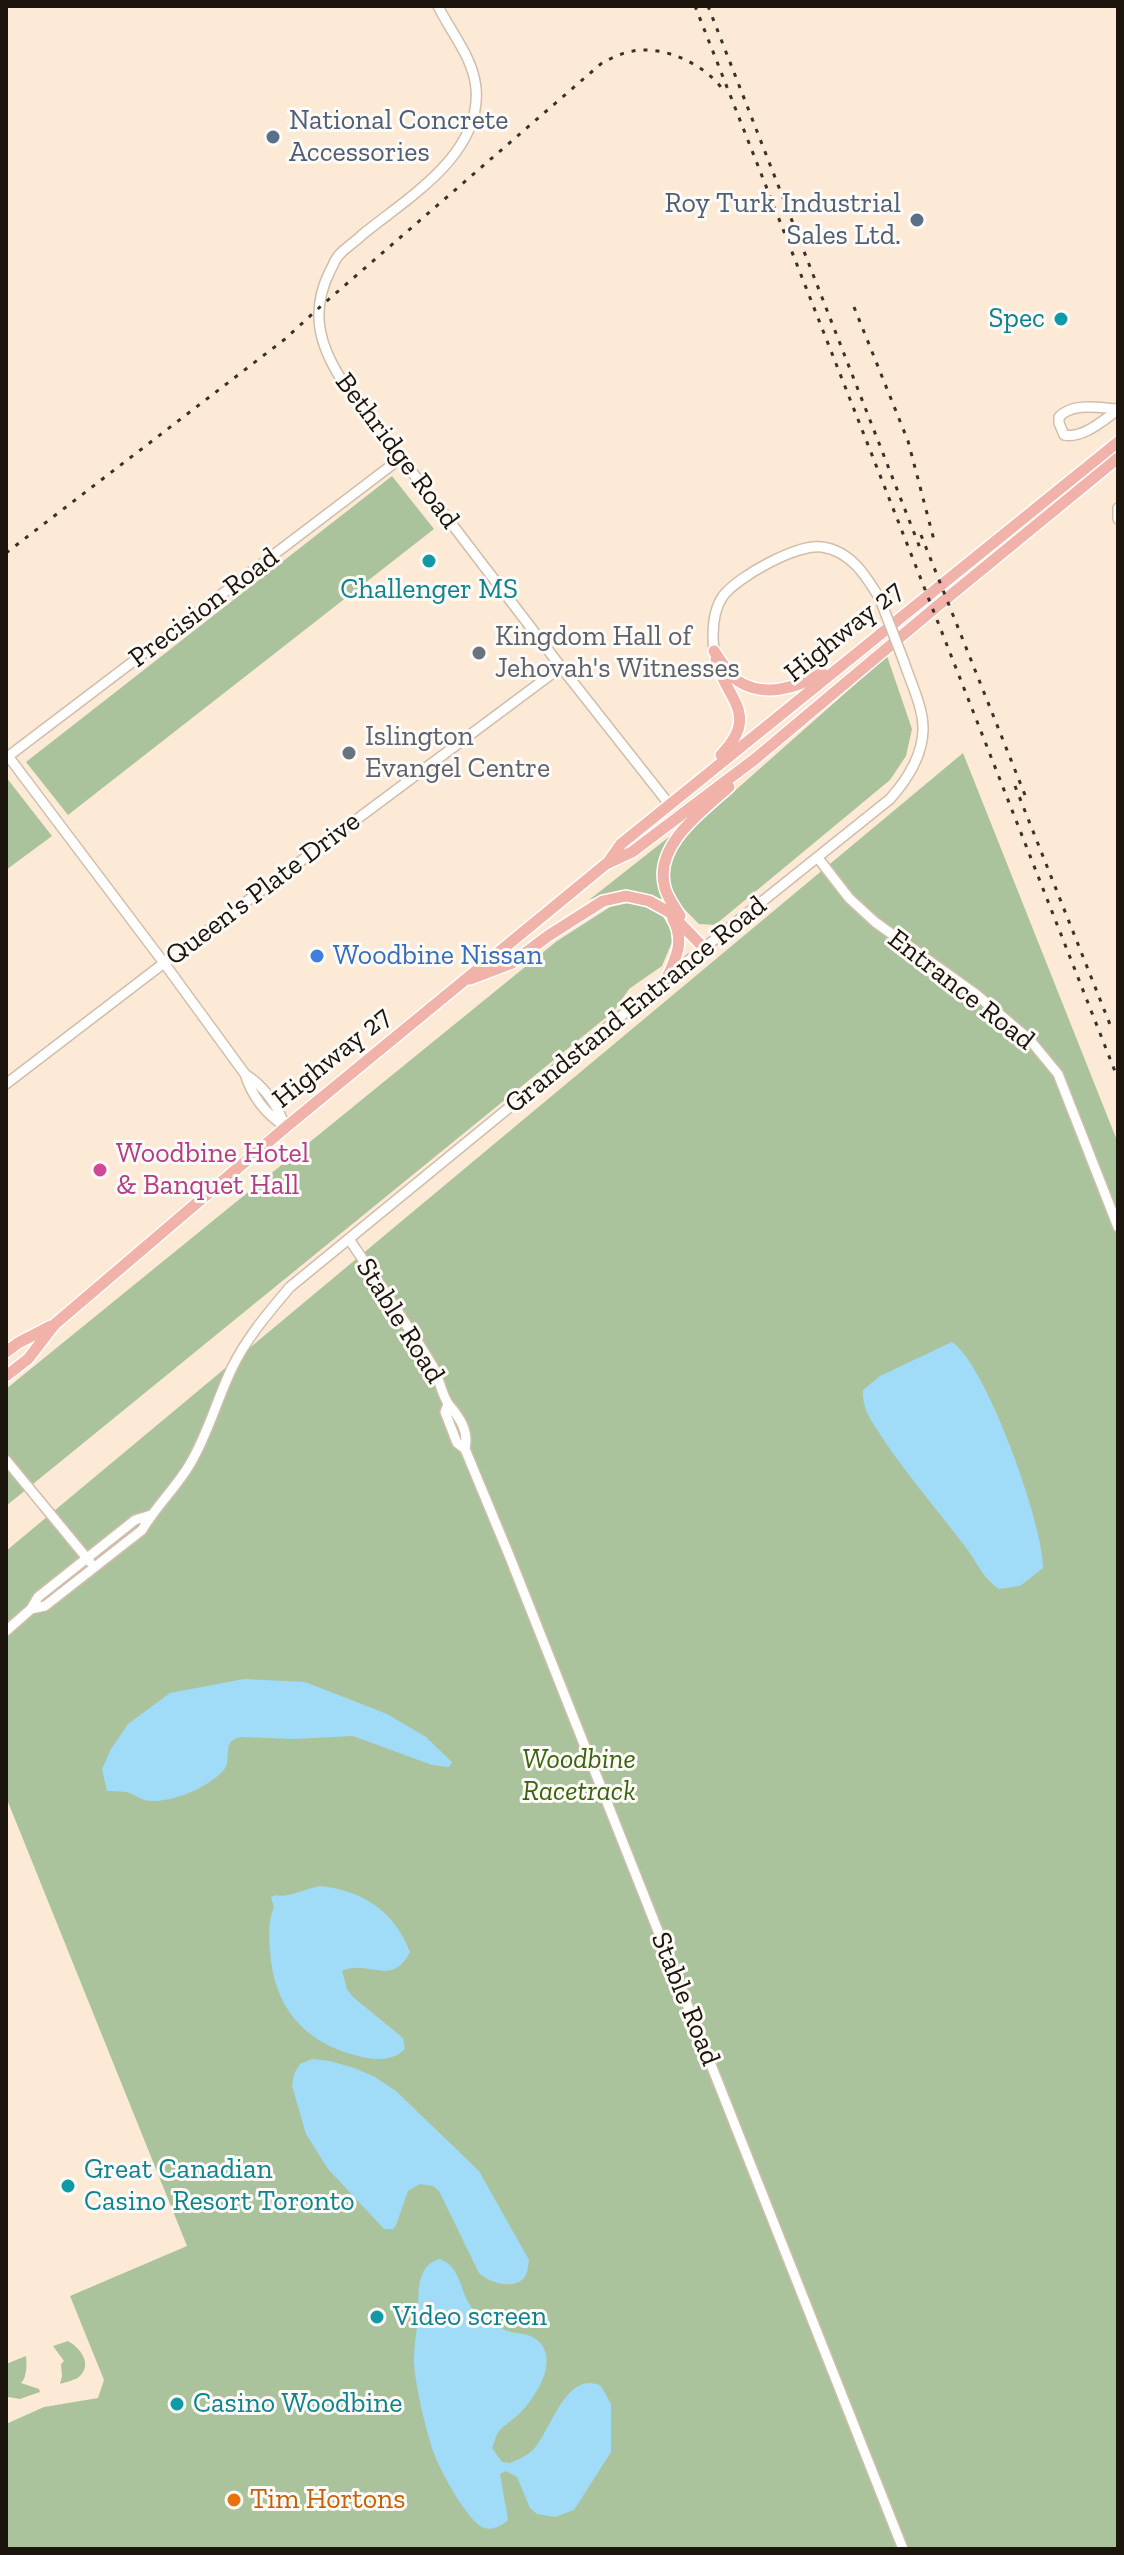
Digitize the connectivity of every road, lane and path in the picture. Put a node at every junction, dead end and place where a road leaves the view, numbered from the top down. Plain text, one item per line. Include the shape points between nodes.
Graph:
1 (438, 6) edge
2 (1118, 409) edge
3 (1118, 442) edge
4 (401, 458) junction
5 (1118, 458) edge
6 (1118, 508) edge
7 (1118, 519) edge
8 (869, 643) junction
9 (714, 651) junction
10 (561, 667) junction
11 (7, 757) edge
12 (755, 759) junction
13 (687, 789) junction
14 (669, 804) junction
15 (818, 858) junction
16 (606, 864) junction
17 (669, 912) junction
18 (681, 924) junction
19 (704, 948) junction
20 (164, 963) junction
21 (666, 980) junction
22 (462, 982) junction
23 (6, 1084) edge
24 (286, 1127) junction
25 (1118, 1227) edge
26 (349, 1239) junction
27 (55, 1324) junction
28 (6, 1352) edge
29 (6, 1376) edge
30 (6, 1460) edge
31 (151, 1515) junction
32 (87, 1558) junction
33 (94, 1567) junction
34 (31, 1609) junction
35 (6, 1631) edge
36 (903, 2549) edge

1 - 4 street, Bethridge Road via 468,57 476,88 474,122 449,162 338,256 323,286 318,326 329,361
2 - 2 street via 1066,409 1059,423 1064,435 1072,437
3 - 8 main road, Highway 27
4 - 10 street, Bethridge Road
4 - 11 street, Precision Road
5 - 12 main road, Highway 27
6 - 7 street
8 - 9 main road via 785,690 753,688 736,680
8 - 13 main road, Highway 27
9 - 13 main road via 739,710 738,732
9 - 15 street, Grandstand Entrance Road, bridge via 712,634 722,597 799,548 820,547 853,561 880,599 923,729 919,753 890,799
10 - 14 street, Bethridge Road
10 - 20 street, Queen's Plate Drive
11 - 20 street
12 - 16 main road, Highway 27 via 632,852
12 - 18 main road via 697,815 666,858 666,891
13 - 14 main road, Highway 27
14 - 16 main road, Highway 27 via 621,844
15 - 19 street, Grandstand Entrance Road
15 - 25 street, Entrance Road via 875,922 977,995 1030,1040 1058,1074
16 - 22 main road, Highway 27
17 - 18 main road
17 - 21 main road via 680,940
17 - 22 main road via 636,897 603,901 512,963
18 - 19 main road
19 - 21 street, Grandstand Entrance Road
20 - 23 street, Queen's Plate Drive
20 - 24 street via 270,1117
21 - 26 street, Grandstand Entrance Road
22 - 24 main road, Highway 27
24 - 27 main road, Highway 27
26 - 31 street, Grandstand Entrance Road via 290,1287 263,1318 233,1366 190,1464
26 - 36 street, Stable Road via 435,1370 457,1443 465,1449
27 - 28 main road, Highway 27
27 - 29 main road, Highway 27 via 28,1359
30 - 32 street
31 - 32 street, Grandstand Entrance Road via 135,1520
31 - 33 street via 142,1530
32 - 33 street
32 - 34 street, Grandstand Entrance Road via 38,1597
33 - 34 street via 45,1606
34 - 35 street

